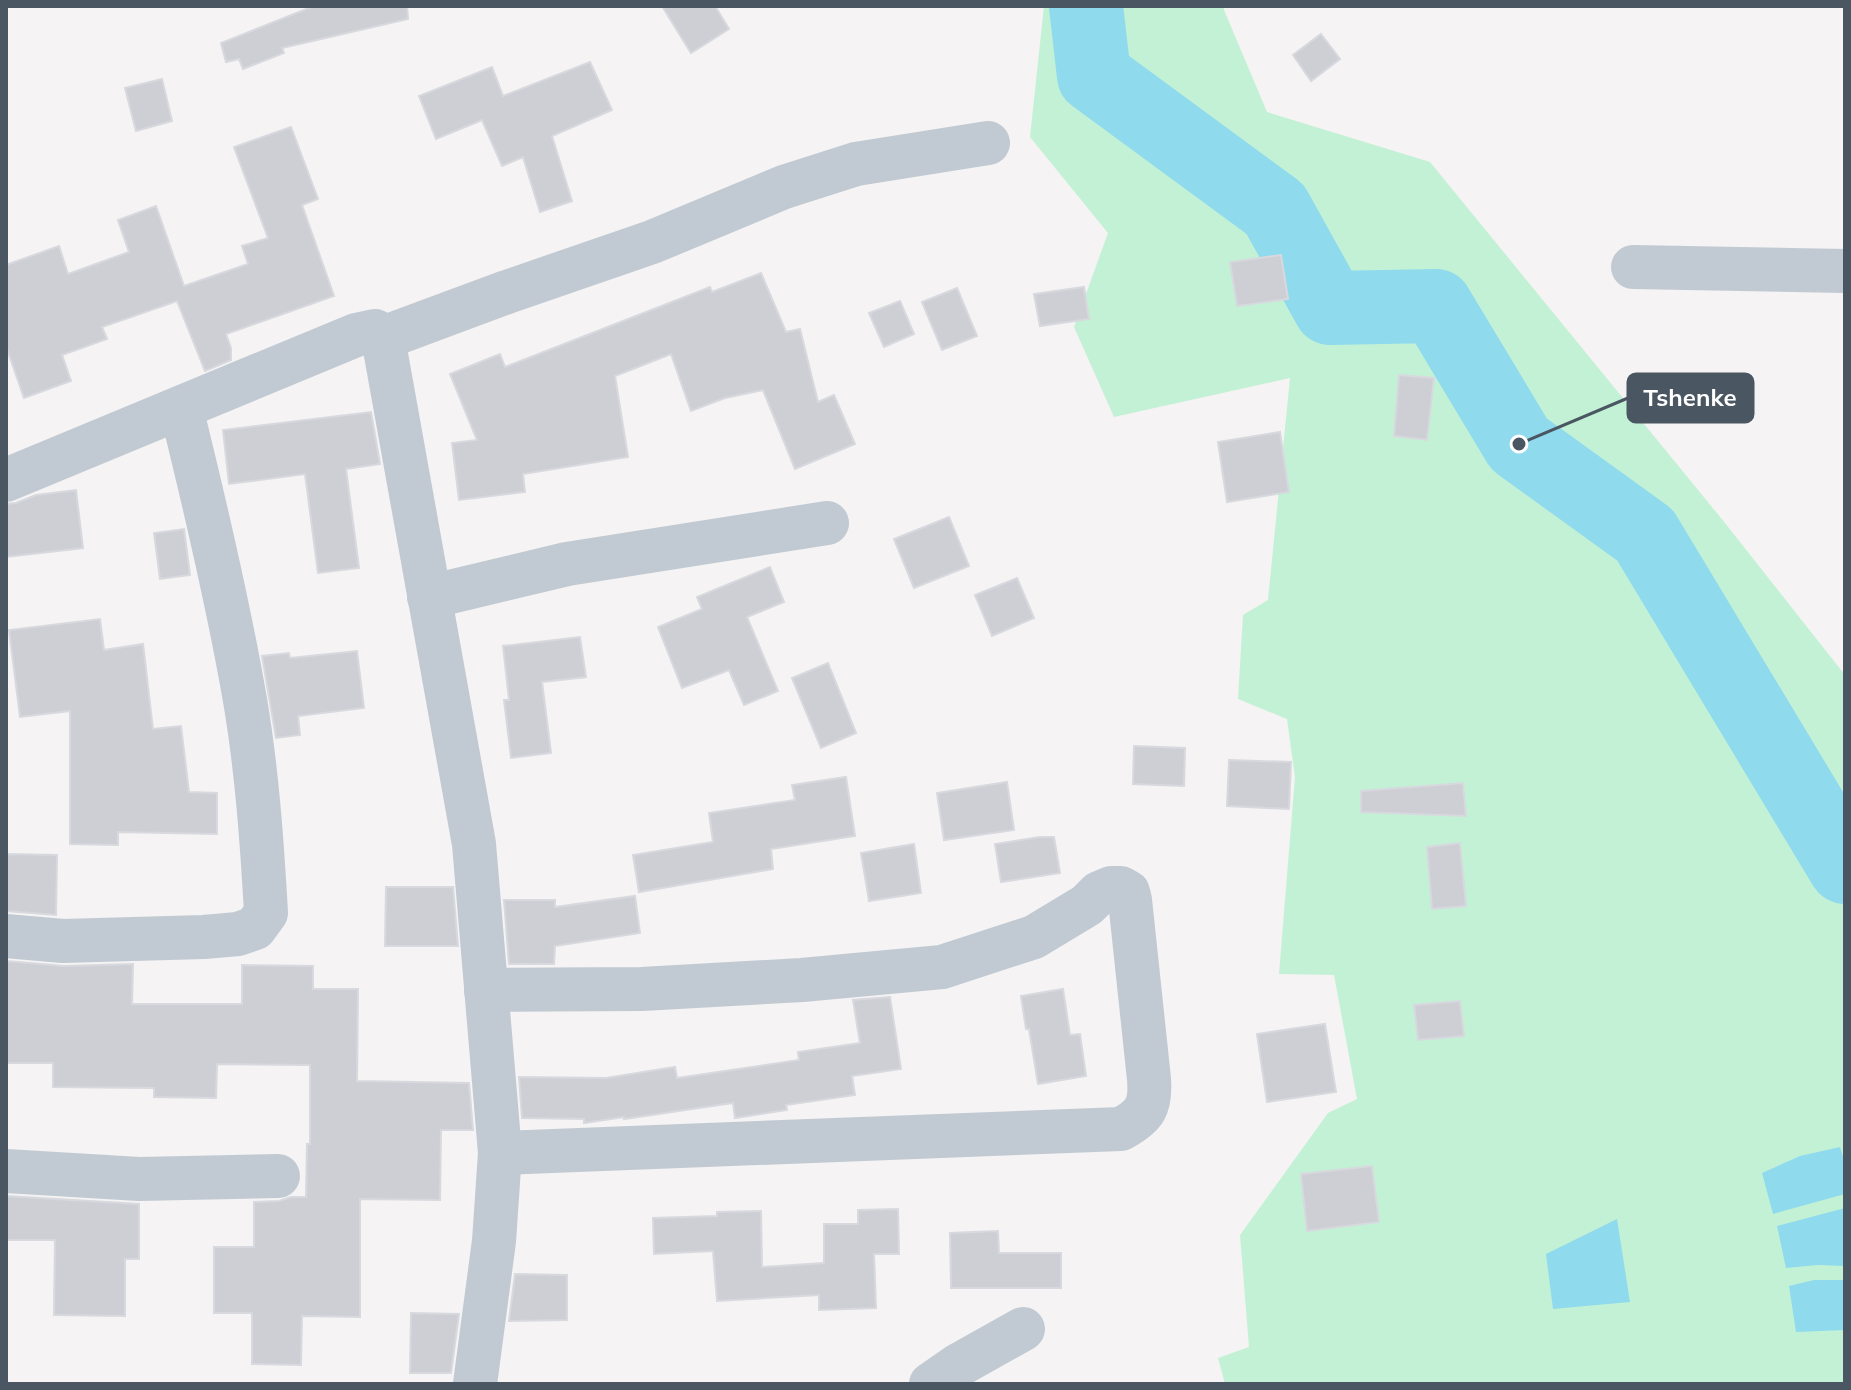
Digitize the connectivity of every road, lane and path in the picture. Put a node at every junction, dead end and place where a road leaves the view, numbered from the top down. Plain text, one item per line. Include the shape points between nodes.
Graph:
1 (988, 143) dead end
2 (1633, 267) dead end
3 (1845, 271) edge
4 (383, 338) junction
5 (181, 408) junction
6 (6, 480) edge
7 (827, 523) dead end
8 (429, 597) junction
9 (6, 936) edge
10 (486, 990) junction
11 (500, 1153) junction
12 (6, 1171) edge
13 (278, 1176) dead end
14 (1023, 1329) dead end
15 (475, 1384) edge
16 (931, 1384) edge

1 - 4 street via 856,164 784,187 652,242
2 - 3 street
4 - 5 street via 375,331 356,335
4 - 8 street
5 - 6 street
5 - 9 street via 246,702 266,913 255,928 238,934 63,941
7 - 8 street via 567,564
8 - 10 street via 474,844
10 - 11 street
10 - 11 street via 642,989 942,967 1034,937 1099,893 1121,888 1130,900 1151,1096 1145,1113 1121,1129
11 - 15 street
12 - 13 street via 139,1179
14 - 16 street

